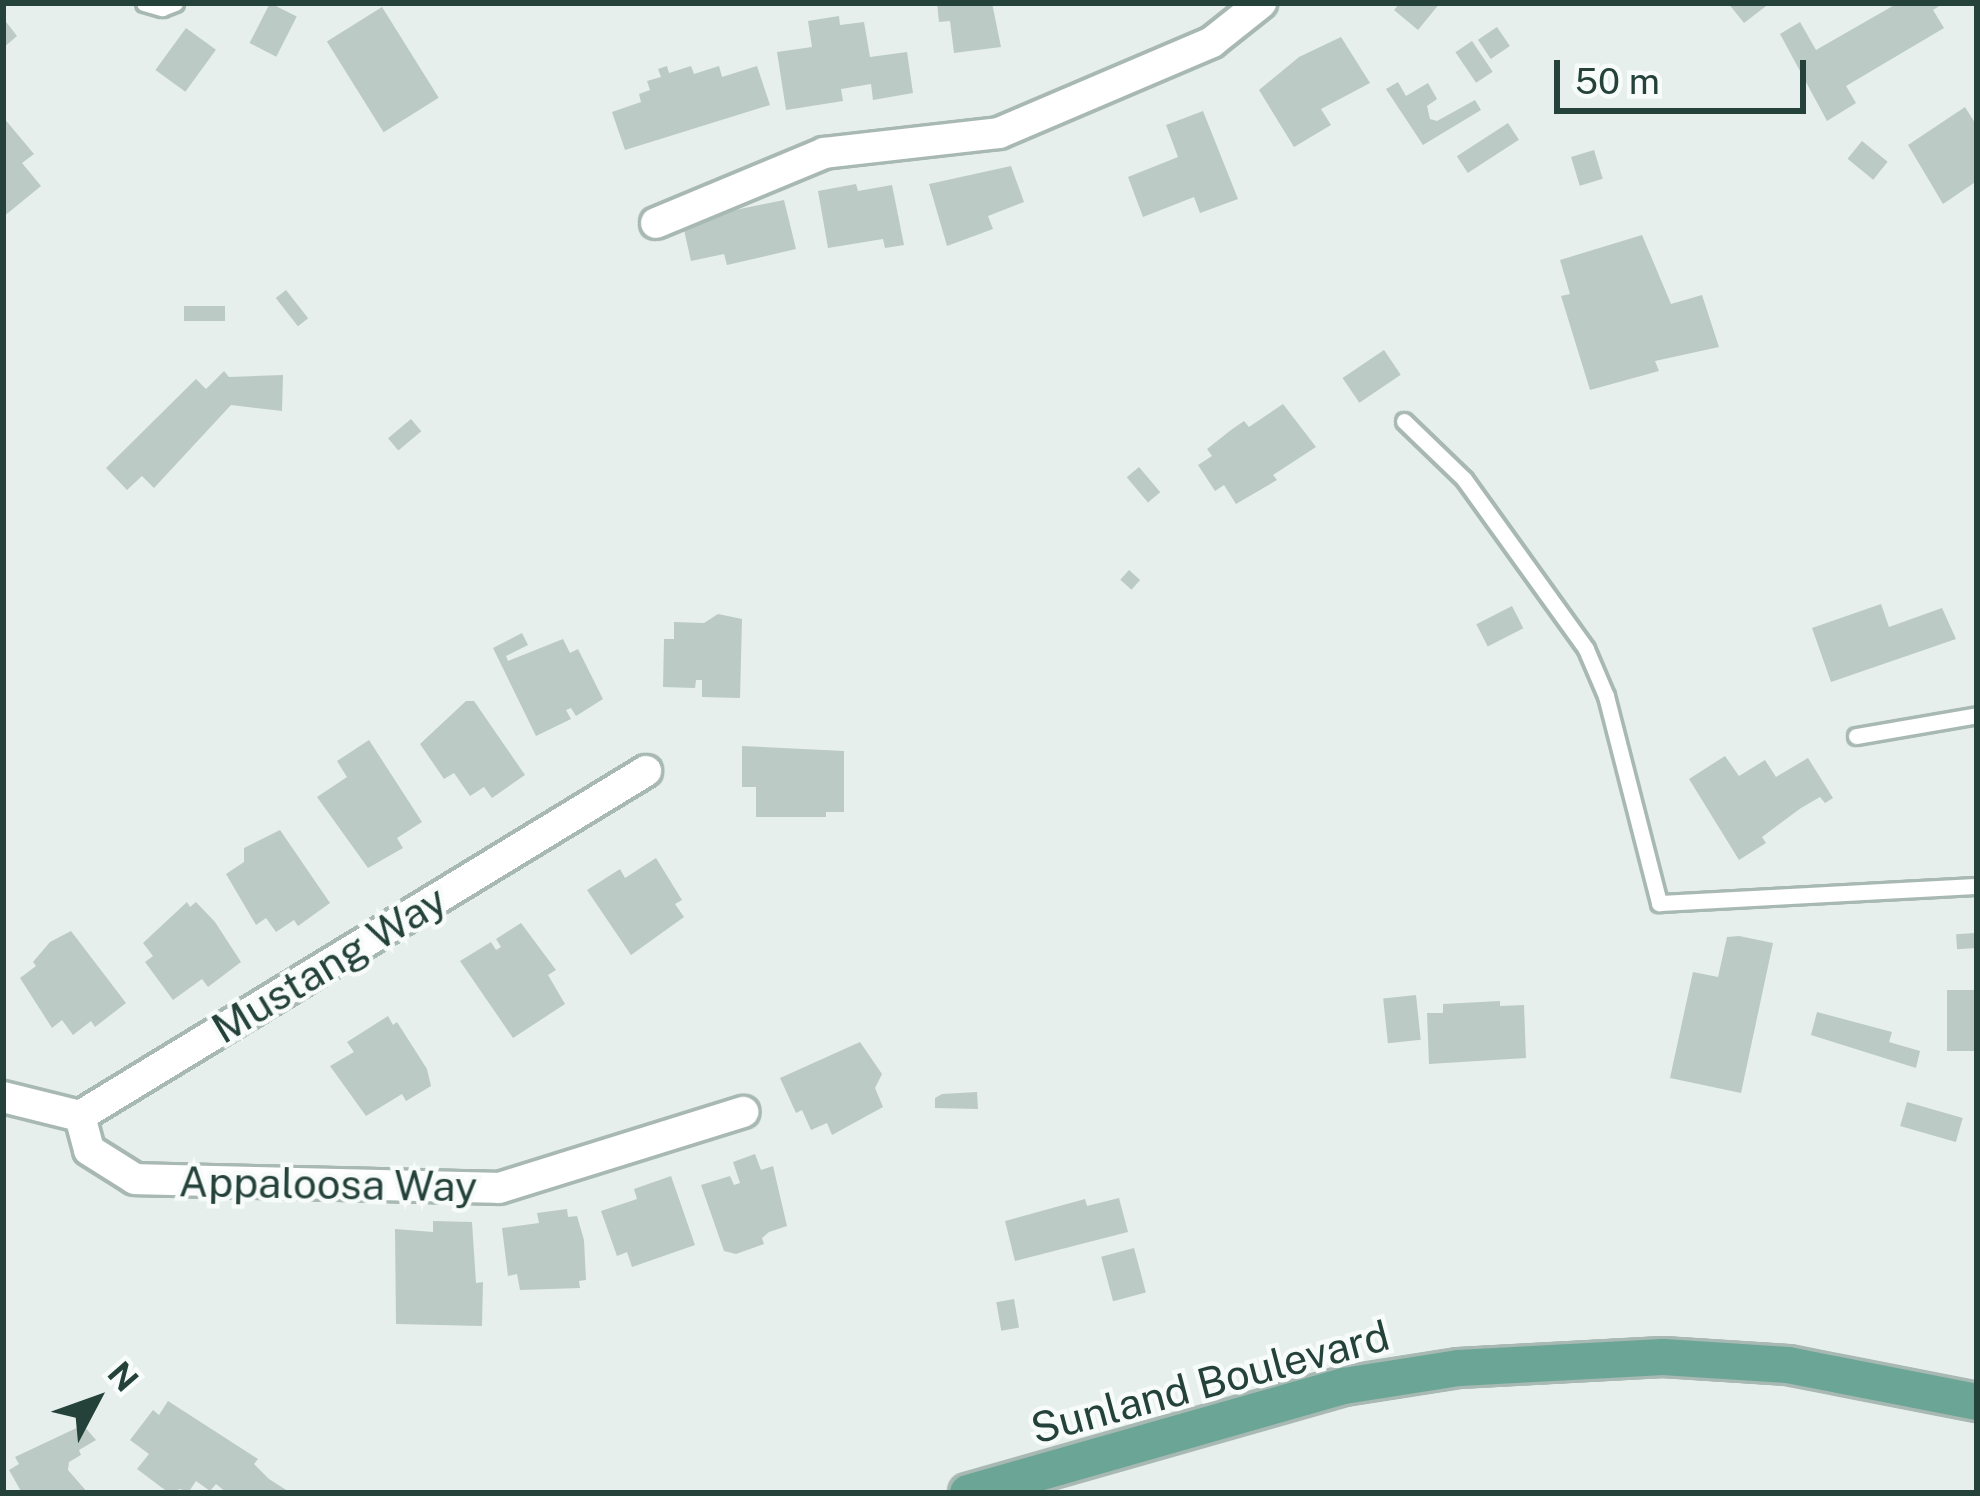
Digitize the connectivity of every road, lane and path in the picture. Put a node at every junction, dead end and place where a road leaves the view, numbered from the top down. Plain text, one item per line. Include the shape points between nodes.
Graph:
1 (144, 3) edge
2 (175, 3) edge
3 (1261, 3) edge
4 (656, 223) dead end
5 (1404, 421) dead end
6 (1977, 715) edge
7 (1856, 736) dead end
8 (646, 771) dead end
9 (1977, 886) edge
10 (3, 1097) edge
11 (743, 1112) dead end
12 (80, 1116) junction
13 (1977, 1402) edge
14 (968, 1493) edge

1 - 2 lane
3 - 4 street via 1212,42 999,133 824,153
5 - 9 lane via 1464,479 1586,649 1606,696 1658,903
6 - 7 lane
8 - 12 street, Mustang Way
10 - 12 street
11 - 12 street, Appaloosa Way via 499,1188 135,1179 89,1150
13 - 14 main road, Sunland Boulevard via 1767,1364 1664,1357 1460,1368 1344,1386

